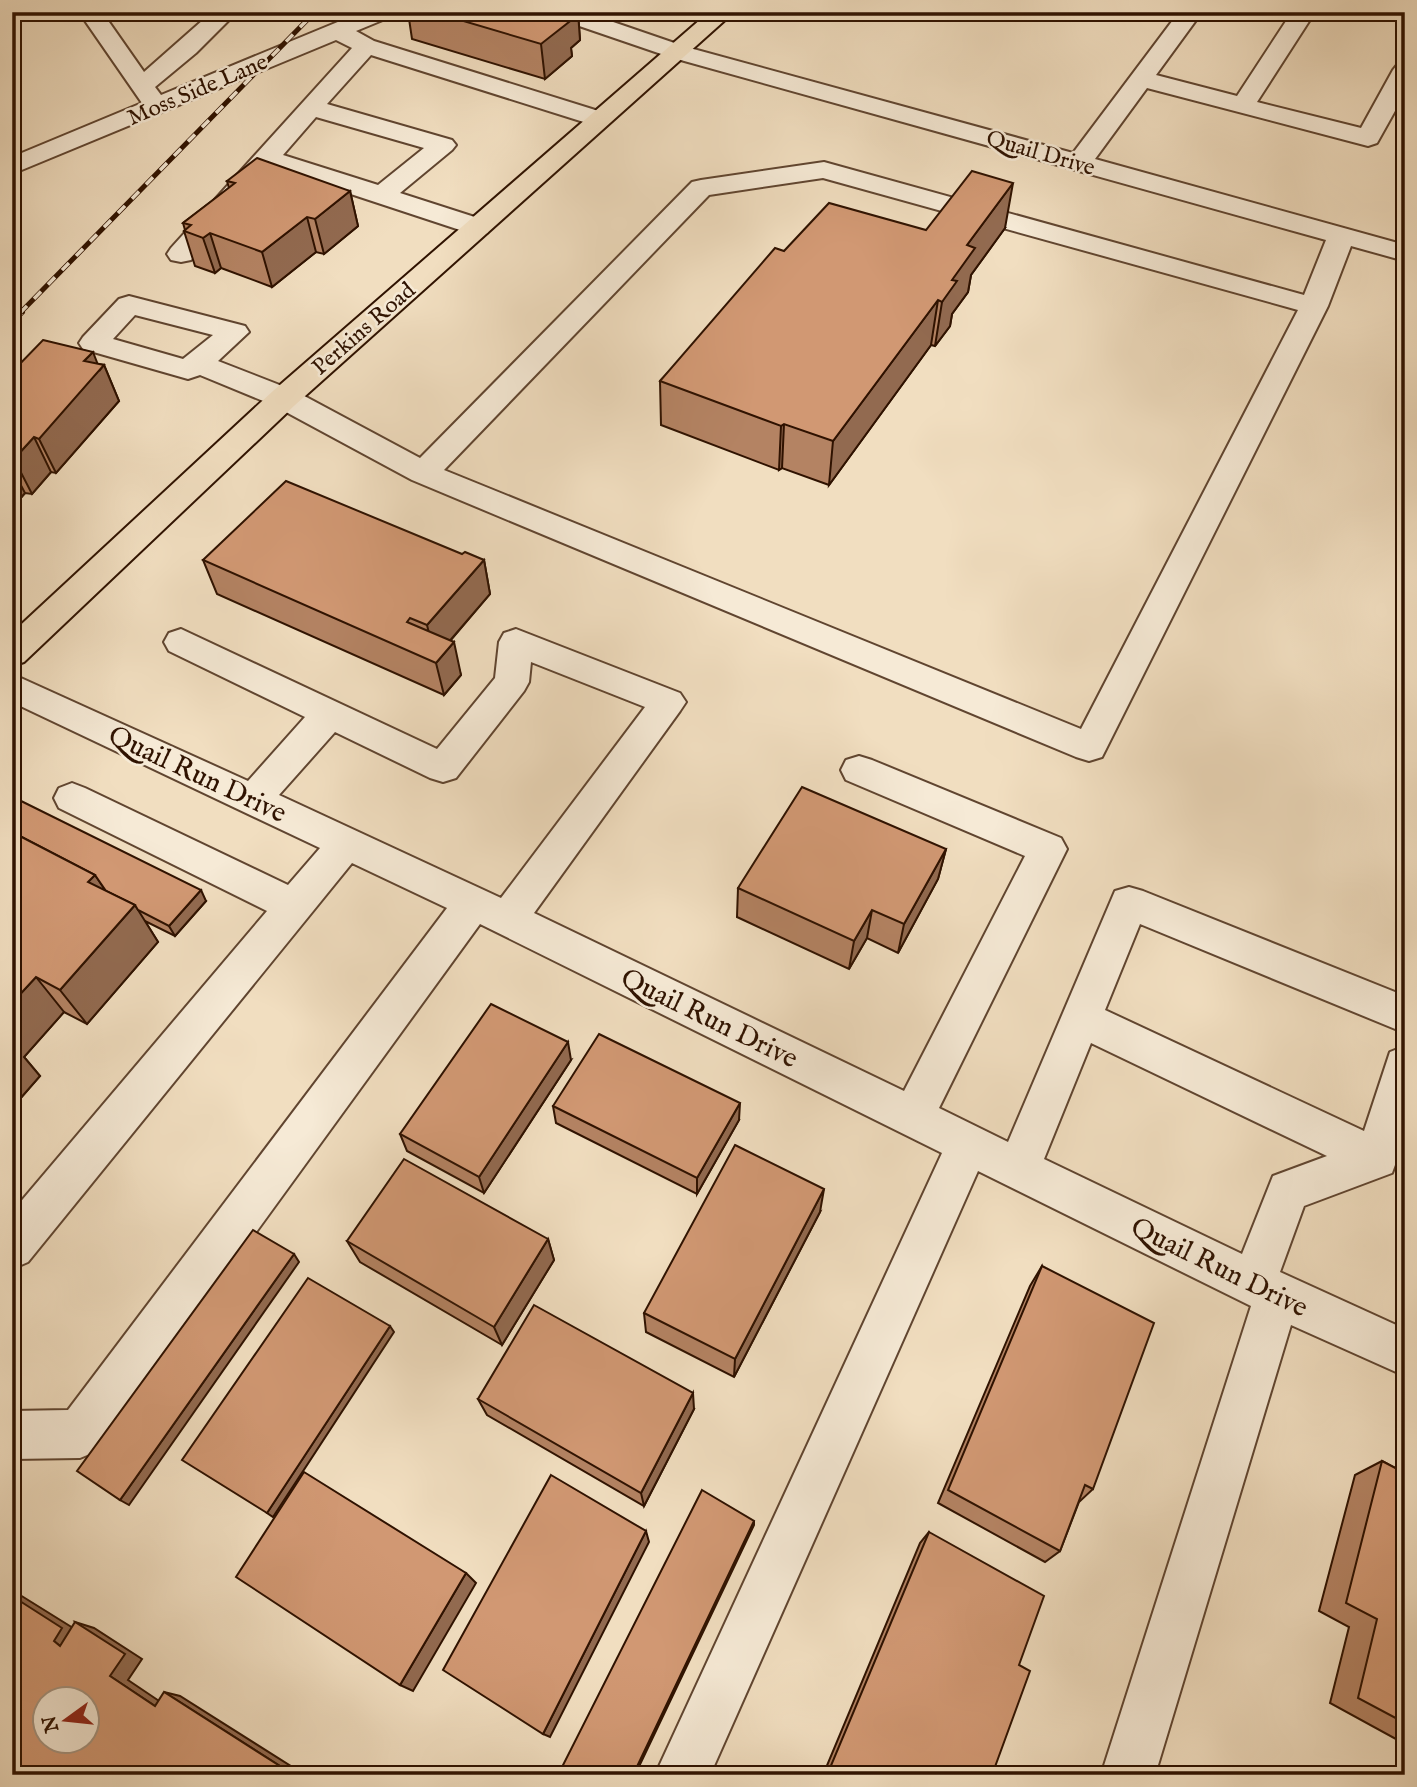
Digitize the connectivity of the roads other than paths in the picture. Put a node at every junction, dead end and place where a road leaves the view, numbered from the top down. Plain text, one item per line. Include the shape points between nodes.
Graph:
1 (90, 12) edge
2 (226, 12) edge
3 (382, 12) edge
4 (561, 12) edge
5 (723, 12) edge
6 (1191, 12) edge
7 (1304, 12) edge
8 (337, 30) junction
9 (366, 47) junction
10 (678, 52) junction
11 (1405, 70) edge
12 (1142, 79) junction
13 (141, 86) junction
14 (1243, 105) junction
15 (156, 107) junction
16 (313, 108) junction
17 (599, 119) junction
18 (268, 158) junction
19 (1079, 163) junction
20 (12, 166) edge
21 (382, 195) junction
22 (478, 227) junction
23 (1341, 236) junction
24 (1405, 253) edge
25 (181, 254) edge
26 (1314, 306) junction
27 (197, 363) dead end
28 (284, 398) junction
29 (423, 473) junction
30 (181, 642) dead end
31 (12, 653) edge
32 (12, 687) edge
33 (329, 713) junction
34 (859, 770) dead end
35 (72, 798) dead end
36 (254, 799) junction
37 (347, 843) junction
38 (294, 906) junction
39 (491, 911) junction
40 (1405, 1015) edge
41 (1083, 1019) junction
42 (1405, 1065) edge
43 (914, 1115) junction
44 (969, 1142) junction
45 (1377, 1159) junction
46 (1019, 1167) junction
47 (12, 1247) edge
48 (1265, 1289) junction
49 (1405, 1353) edge
50 (12, 1435) edge
51 (682, 1775) edge
52 (1128, 1775) edge

1 - 13 street
2 - 13 street
3 - 8 street, Moss Side Lane
4 - 10 street, Quail Drive
5 - 10 main road, Perkins Road
6 - 12 street
7 - 14 street
8 - 9 street
8 - 15 street, Moss Side Lane
9 - 16 street
9 - 17 street
10 - 17 main road, Perkins Road
10 - 19 street, Quail Drive
11 - 14 street via 1368,138
12 - 14 street
12 - 19 street
13 - 15 street
15 - 20 street, Moss Side Lane
16 - 18 street
16 - 21 street via 443,145
17 - 22 main road, Perkins Road
18 - 21 street
18 - 25 street
19 - 23 street, Quail Drive
21 - 22 street
22 - 28 main road, Perkins Road
23 - 24 street, Quail Drive
23 - 26 street
26 - 29 street via 824,170 701,188
26 - 29 street via 1089,747
27 - 28 street
28 - 29 street
28 - 31 main road, Perkins Road
30 - 33 street
32 - 36 street, Quail Run Drive
33 - 36 street
33 - 39 street via 443,768 512,682 516,642 668,702
34 - 43 street via 1048,849
35 - 38 street
36 - 37 street, Quail Run Drive
37 - 38 street
37 - 39 street, Quail Run Drive
38 - 47 street
39 - 43 street, Quail Run Drive
39 - 50 street via 80,1434
40 - 41 street via 1129,903
41 - 45 street
41 - 46 street
42 - 45 street
43 - 44 street, Quail Run Drive
44 - 46 street, Quail Run Drive
44 - 51 street
45 - 48 street via 1288,1191
46 - 48 street, Quail Run Drive
48 - 49 street, Quail Run Drive
48 - 52 street

